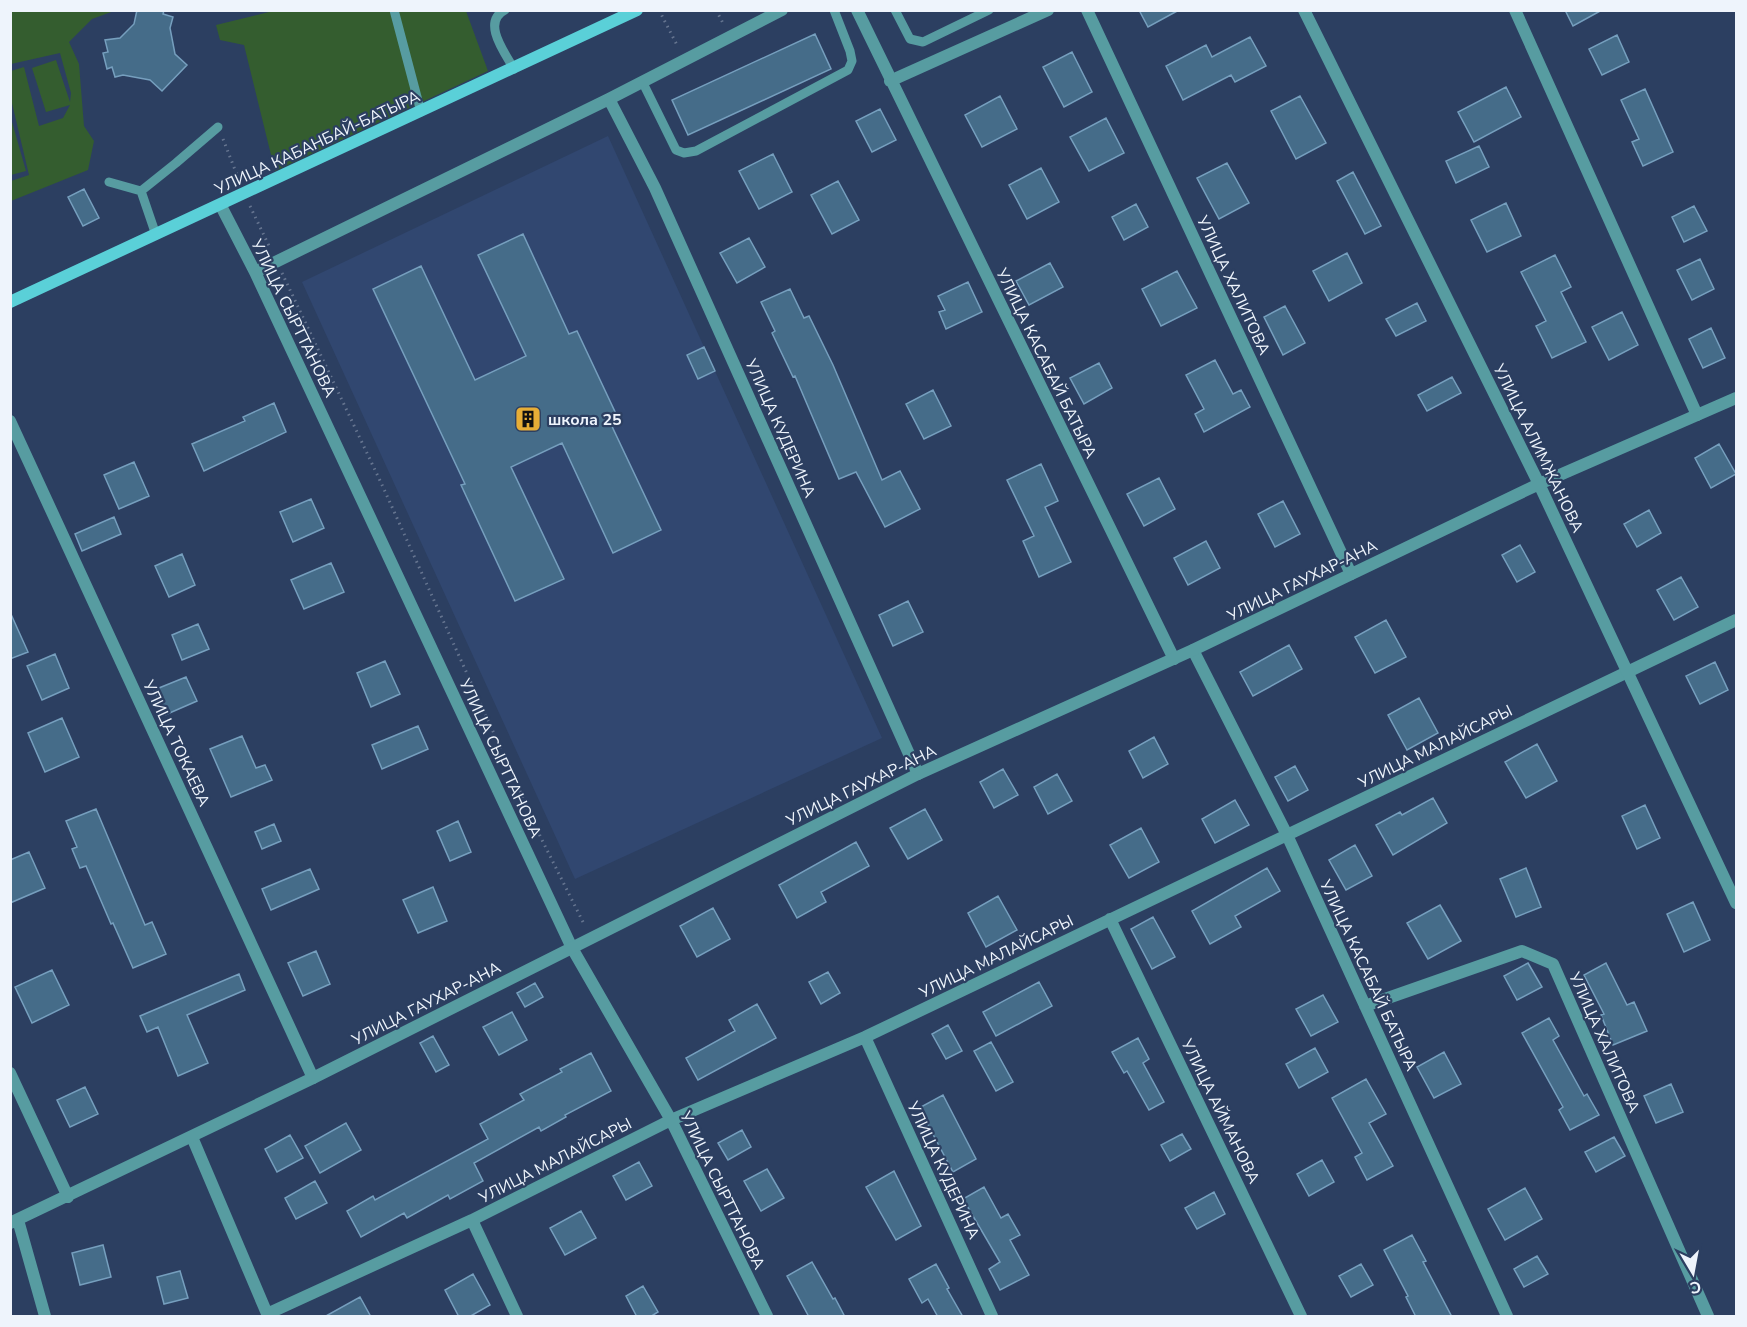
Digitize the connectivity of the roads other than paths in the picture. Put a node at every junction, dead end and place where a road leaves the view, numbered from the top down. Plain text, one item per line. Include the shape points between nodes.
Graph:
1 (394, 10) edge
2 (505, 10) edge
3 (782, 10) edge
4 (834, 10) edge
5 (857, 10) edge
6 (895, 10) edge
7 (989, 10) edge
8 (1048, 10) edge
9 (1087, 10) edge
10 (1304, 10) edge
11 (1515, 10) edge
12 (629, 12) edge
13 (514, 69) junction
14 (642, 81) junction
15 (890, 81) junction
16 (609, 99) junction
17 (421, 112) junction
18 (218, 127) road end
19 (110, 182) dead end
20 (141, 191) junction
21 (221, 206) junction
22 (156, 236) junction
23 (255, 272) junction
24 (10, 302) edge
25 (1737, 398) edge
26 (1697, 416) junction
27 (10, 421) edge
28 (1539, 484) junction
29 (1351, 574) junction
30 (1737, 620) edge
31 (1193, 650) junction
32 (1174, 659) junction
33 (1628, 672) junction
34 (918, 774) junction
35 (1287, 835) junction
36 (1737, 903) edge
37 (1110, 919) junction
38 (572, 948) junction
39 (1365, 1005) junction
40 (865, 1037) junction
41 (10, 1073) edge
42 (313, 1078) junction
43 (671, 1120) junction
44 (192, 1137) junction
45 (68, 1197) junction
46 (472, 1220) junction
47 (14, 1222) edge
48 (267, 1315) edge
49 (45, 1317) edge
50 (517, 1317) edge
51 (767, 1317) edge
52 (992, 1317) edge
53 (1301, 1317) edge
54 (1507, 1317) edge
55 (1708, 1317) edge

1 - 17 lane
2 - 13 lane via 494,23 495,33
3 - 14 street
4 - 14 lane via 850,51 852,61 848,70 696,151 676,150
5 - 15 street, УЛИЦА КАСАБАЙ БАТЫРА
6 - 7 lane via 910,39 923,42
8 - 15 street
9 - 29 street, УЛИЦА ХАЛИТОВА
10 - 28 street, УЛИЦА АЛИМЖАНОВА
11 - 26 street
12 - 13 main road, УЛИЦА КАБАНБАЙ-БАТЫРА
13 - 17 main road, УЛИЦА КАБАНБАЙ-БАТЫРА
14 - 16 street
15 - 32 street, УЛИЦА КАСАБАЙ БАТЫРА
16 - 23 street
16 - 34 street, УЛИЦА КУДЕРИНА via 660,199
17 - 21 main road, УЛИЦА КАБАНБАЙ-БАТЫРА
18 - 20 lane
19 - 20 lane
20 - 22 lane
21 - 22 main road, УЛИЦА КАБАНБАЙ-БАТЫРА
21 - 23 street, УЛИЦА СЫРТТАНОВА
22 - 24 main road, УЛИЦА КАБАНБАЙ-БАТЫРА
23 - 38 street, УЛИЦА СЫРТТАНОВА
25 - 26 street, УЛИЦА ГАУХАР-АНА
26 - 28 street, УЛИЦА ГАУХАР-АНА
27 - 42 street, УЛИЦА ТОКАЕВА
28 - 29 street, УЛИЦА ГАУХАР-АНА
28 - 33 street, УЛИЦА АЛИМЖАНОВА
29 - 31 street, УЛИЦА ГАУХАР-АНА
30 - 33 street, УЛИЦА МАЛАЙСАРЫ
31 - 32 street, УЛИЦА ГАУХАР-АНА
31 - 35 street, УЛИЦА КАСАБАЙ БАТЫРА
32 - 34 street, УЛИЦА ГАУХАР-АНА
33 - 35 street, УЛИЦА МАЛАЙСАРЫ
33 - 36 street, УЛИЦА АЛИМЖАНОВА
34 - 38 street, УЛИЦА ГАУХАР-АНА
35 - 37 street, УЛИЦА МАЛАЙСАРЫ
35 - 39 street, УЛИЦА КАСАБАЙ БАТЫРА
37 - 40 street, УЛИЦА МАЛАЙСАРЫ
37 - 53 street, УЛИЦА АЙМАНОВА
38 - 42 street, УЛИЦА ГАУХАР-АНА
38 - 43 street, УЛИЦА СЫРТТАНОВА
39 - 54 street, УЛИЦА КАСАБАЙ БАТЫРА
39 - 55 street, УЛИЦА ХАЛИТОВА via 1521,951 1553,964
40 - 43 street, УЛИЦА МАЛАЙСАРЫ
40 - 52 street, УЛИЦА КУДЕРИНА
41 - 45 street
42 - 44 street, УЛИЦА ГАУХАР-АНА
43 - 46 street, УЛИЦА МАЛАЙСАРЫ
43 - 51 street, УЛИЦА СЫРТТАНОВА
44 - 45 street, УЛИЦА ГАУХАР-АНА
44 - 48 street
45 - 47 street, УЛИЦА ГАУХАР-АНА
46 - 48 street, УЛИЦА МАЛАЙСАРЫ
46 - 50 street
47 - 49 street

